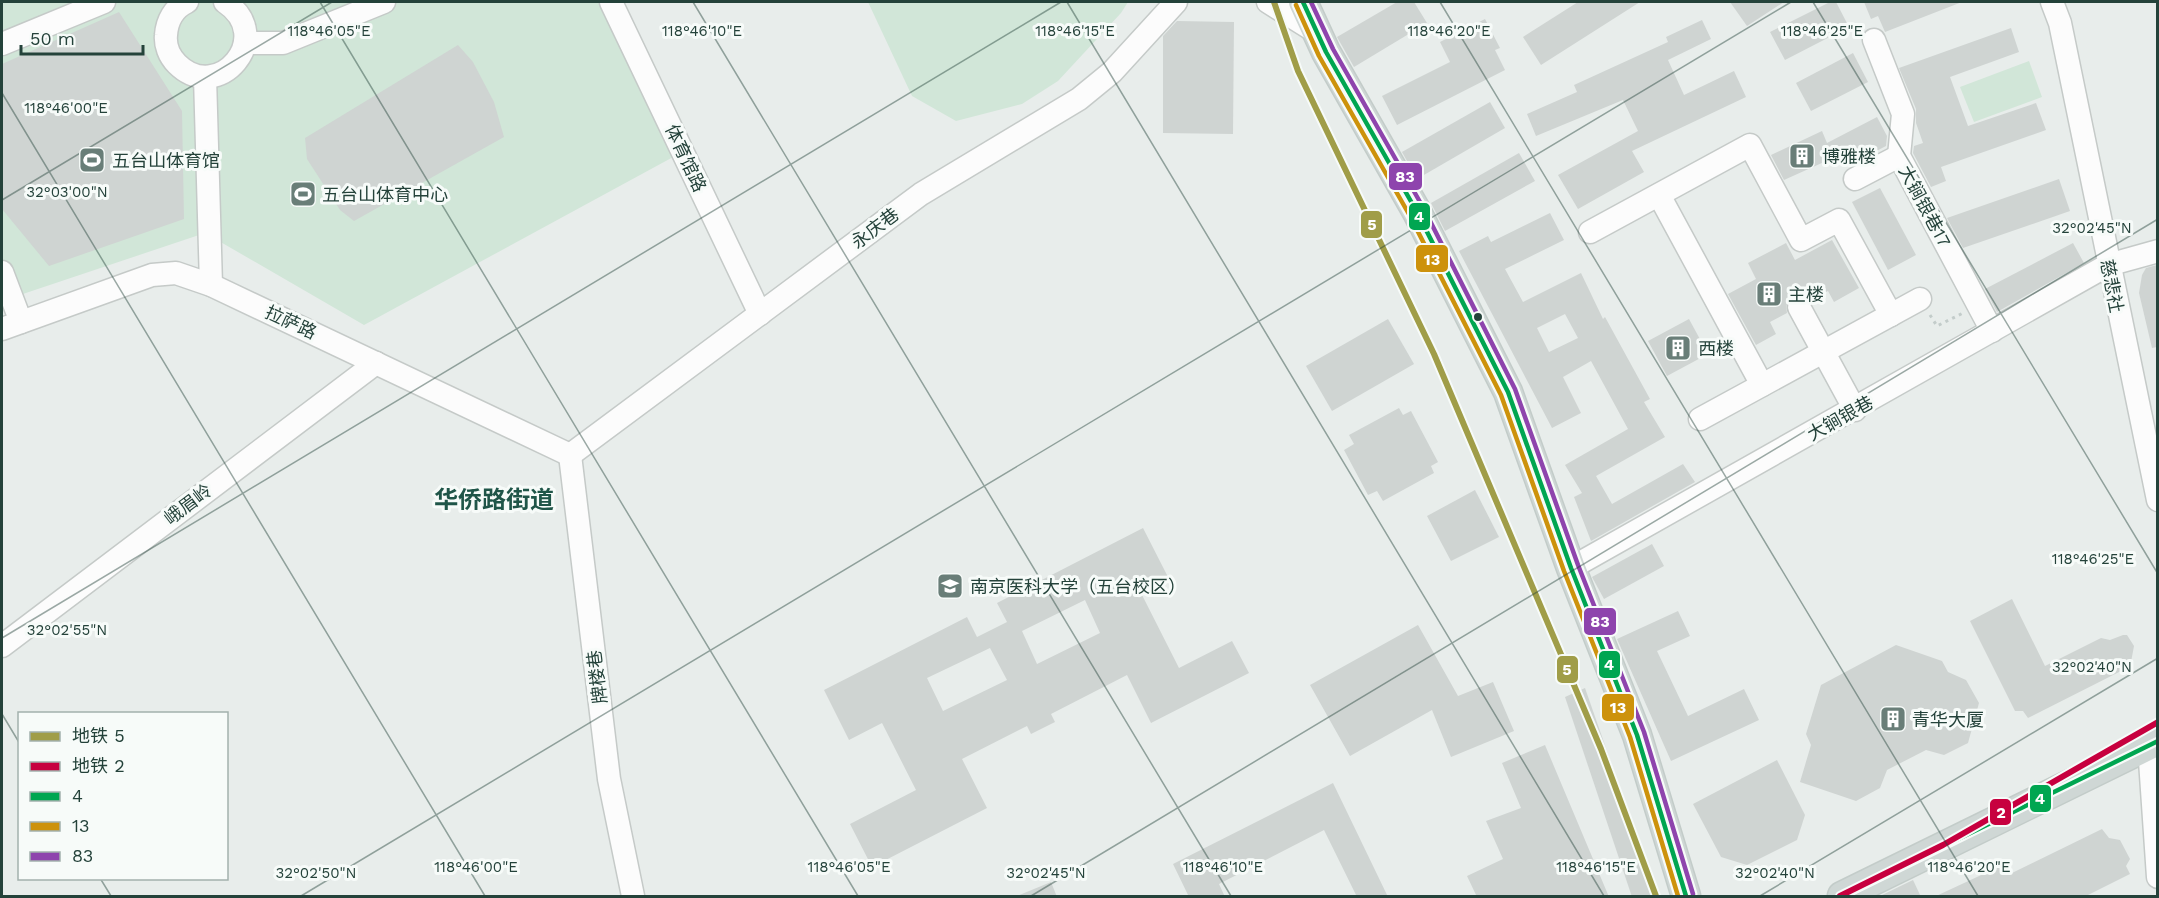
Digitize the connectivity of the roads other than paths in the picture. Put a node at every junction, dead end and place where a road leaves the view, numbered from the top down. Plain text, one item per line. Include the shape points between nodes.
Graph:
1 (104, 2) edge
2 (225, 2) edge
3 (384, 2) edge
4 (611, 2) edge
5 (1176, 2) edge
6 (1268, 2) edge
7 (1303, 2) edge
8 (2052, 2) edge
9 (176, 5) edge
10 (1316, 32) junction
11 (1874, 40) dead end
12 (245, 43) junction
13 (2, 44) edge
14 (205, 77) junction
15 (1899, 156) junction
16 (1855, 179) dead end
17 (1659, 195) junction
18 (1590, 232) dead end
19 (2157, 251) edge
20 (2108, 265) junction
21 (2, 272) edge
22 (211, 285) junction
23 (1920, 300) road end
24 (1798, 307) dead end
25 (760, 314) junction
26 (1891, 315) junction
27 (11, 326) edge
28 (1992, 331) junction
29 (1823, 352) junction
30 (376, 363) junction
31 (1762, 385) junction
32 (1854, 410) junction
33 (1700, 419) dead end
34 (570, 455) junction
35 (2157, 500) edge
36 (1571, 568) junction
37 (2, 646) edge
38 (2153, 743) edge
39 (2157, 877) edge
40 (633, 897) edge
41 (1686, 897) edge
42 (1842, 897) edge

1 - 13 street
2 - 12 street via 242,18
3 - 12 street via 284,43
4 - 25 street, 体育馆路
5 - 25 street, 永庆巷 via 1112,72 1079,99 921,194
6 - 10 street
7 - 10 main road
8 - 20 street, 慈悲社 via 2060,23
9 - 14 street via 165,37 173,60 187,72
10 - 36 main road via 1417,212 1508,392
11 - 15 street, 大锏银巷17 via 1903,114
12 - 14 street via 231,68
14 - 22 street
15 - 16 street
15 - 28 street, 大锏银巷17
17 - 18 street
17 - 26 street via 1750,145 1802,240 1839,220
17 - 31 street
19 - 20 street, 大锏银巷
20 - 28 street, 大锏银巷
20 - 35 street, 慈悲社
21 - 27 street
22 - 27 street, 拉萨路 via 176,273 163,273
22 - 30 street, 拉萨路
23 - 26 street
24 - 29 street
25 - 34 street, 永庆巷
26 - 29 street
28 - 32 street, 大锏银巷
29 - 31 street
29 - 32 street
30 - 34 street, 拉萨路
30 - 37 street, 峨眉岭
31 - 33 street
32 - 36 street, 大锏银巷
34 - 40 street, 牌楼巷 via 609,779
36 - 41 main road via 1637,735
38 - 39 street
38 - 42 main road

